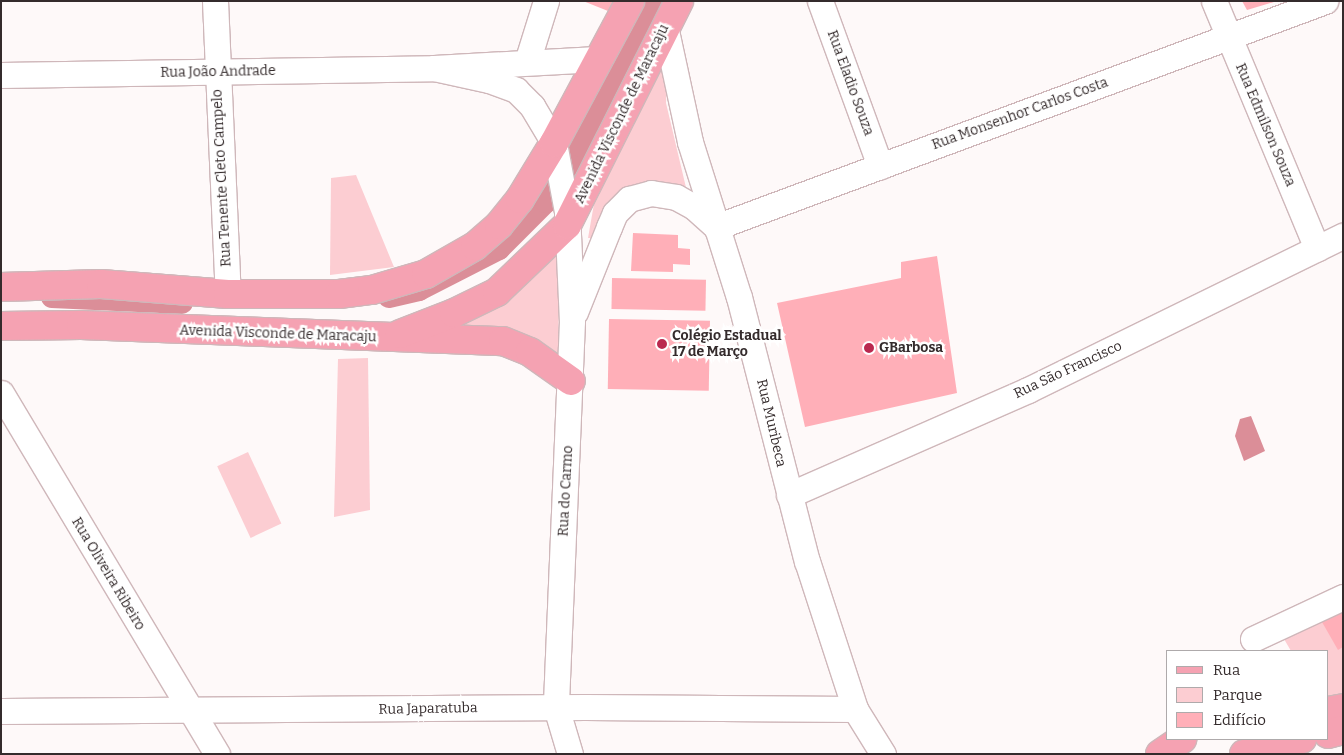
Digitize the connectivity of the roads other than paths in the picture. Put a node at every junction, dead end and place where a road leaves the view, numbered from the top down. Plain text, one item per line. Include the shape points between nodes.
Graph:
1 (215, 1) edge
2 (546, 1) edge
3 (630, 1) edge
4 (680, 1) edge
5 (820, 1) edge
6 (1214, 1) edge
7 (1325, 1) edge
8 (665, 26) junction
9 (1228, 38) junction
10 (597, 59) junction
11 (527, 62) junction
12 (434, 68) junction
13 (217, 72) junction
14 (1, 75) edge
15 (556, 154) junction
16 (880, 166) junction
17 (567, 219) junction
18 (716, 227) junction
19 (1343, 236) edge
20 (1317, 248) junction
21 (1, 287) edge
22 (228, 294) junction
23 (572, 321) junction
24 (1, 326) edge
25 (389, 339) junction
26 (571, 381) junction
27 (1, 393) edge
28 (789, 495) junction
29 (1343, 597) edge
30 (1253, 638) dead end
31 (556, 707) junction
32 (1343, 708) edge
33 (855, 710) junction
34 (1329, 710) edge
35 (1, 711) edge
36 (190, 712) junction
37 (1343, 730) edge
38 (1329, 734) edge
39 (1181, 740) edge
40 (1298, 740) edge
41 (217, 754) edge
42 (570, 754) edge
43 (883, 754) edge
44 (1160, 754) edge
45 (1244, 754) edge

1 - 13 street, Rua Tenente Cleto Campelo
2 - 11 street
3 - 10 main road
4 - 8 main road, Avenida Visconde de Maracaju
5 - 16 street, Rua Eladio Souza
6 - 9 street, Rua Edmilson Souza
7 - 9 street, Rua Monsenhor Carlos Costa
8 - 17 main road, Avenida Visconde de Maracaju
8 - 18 street, Rua Muribeca via 681,109
9 - 16 street, Rua Monsenhor Carlos Costa
9 - 20 street, Rua Edmilson Souza
10 - 11 street, Rua João Andrade
10 - 15 main road
11 - 12 street, Rua João Andrade
12 - 13 street, Rua João Andrade
12 - 15 street, Rua João Andrade via 489,80 516,90 532,106
13 - 14 street, Rua João Andrade
13 - 22 street, Rua Tenente Cleto Campelo
15 - 17 street, Rua João Andrade
15 - 22 main road via 499,226 469,250 426,274 372,290 339,294
16 - 18 street, Rua Monsenhor Carlos Costa
17 - 23 street, Rua do Carmo
17 - 25 main road, Avenida Visconde de Maracaju via 496,292
18 - 23 street via 694,207 676,197 651,193 629,199 609,227
18 - 28 street, Rua Muribeca via 739,297
19 - 20 street, Rua São Francisco
20 - 28 street, Rua São Francisco via 1028,390
21 - 22 main road via 101,284
23 - 26 street, Rua do Carmo
24 - 25 main road, Avenida Visconde de Maracaju via 81,325
25 - 26 main road via 503,342 530,352
26 - 31 street, Rua do Carmo
27 - 36 street, Rua Oliveira Ribeiro
28 - 33 street, Rua Muribeca
29 - 30 street
31 - 33 street, Rua Japaratuba
31 - 36 street, Rua Japaratuba
31 - 42 street, Rua do Carmo
32 - 34 main road
33 - 43 street, Rua Muribeca
35 - 36 street, Rua Japaratuba
36 - 41 street, Rua Oliveira Ribeiro
37 - 38 main road
39 - 44 main road
40 - 45 main road

